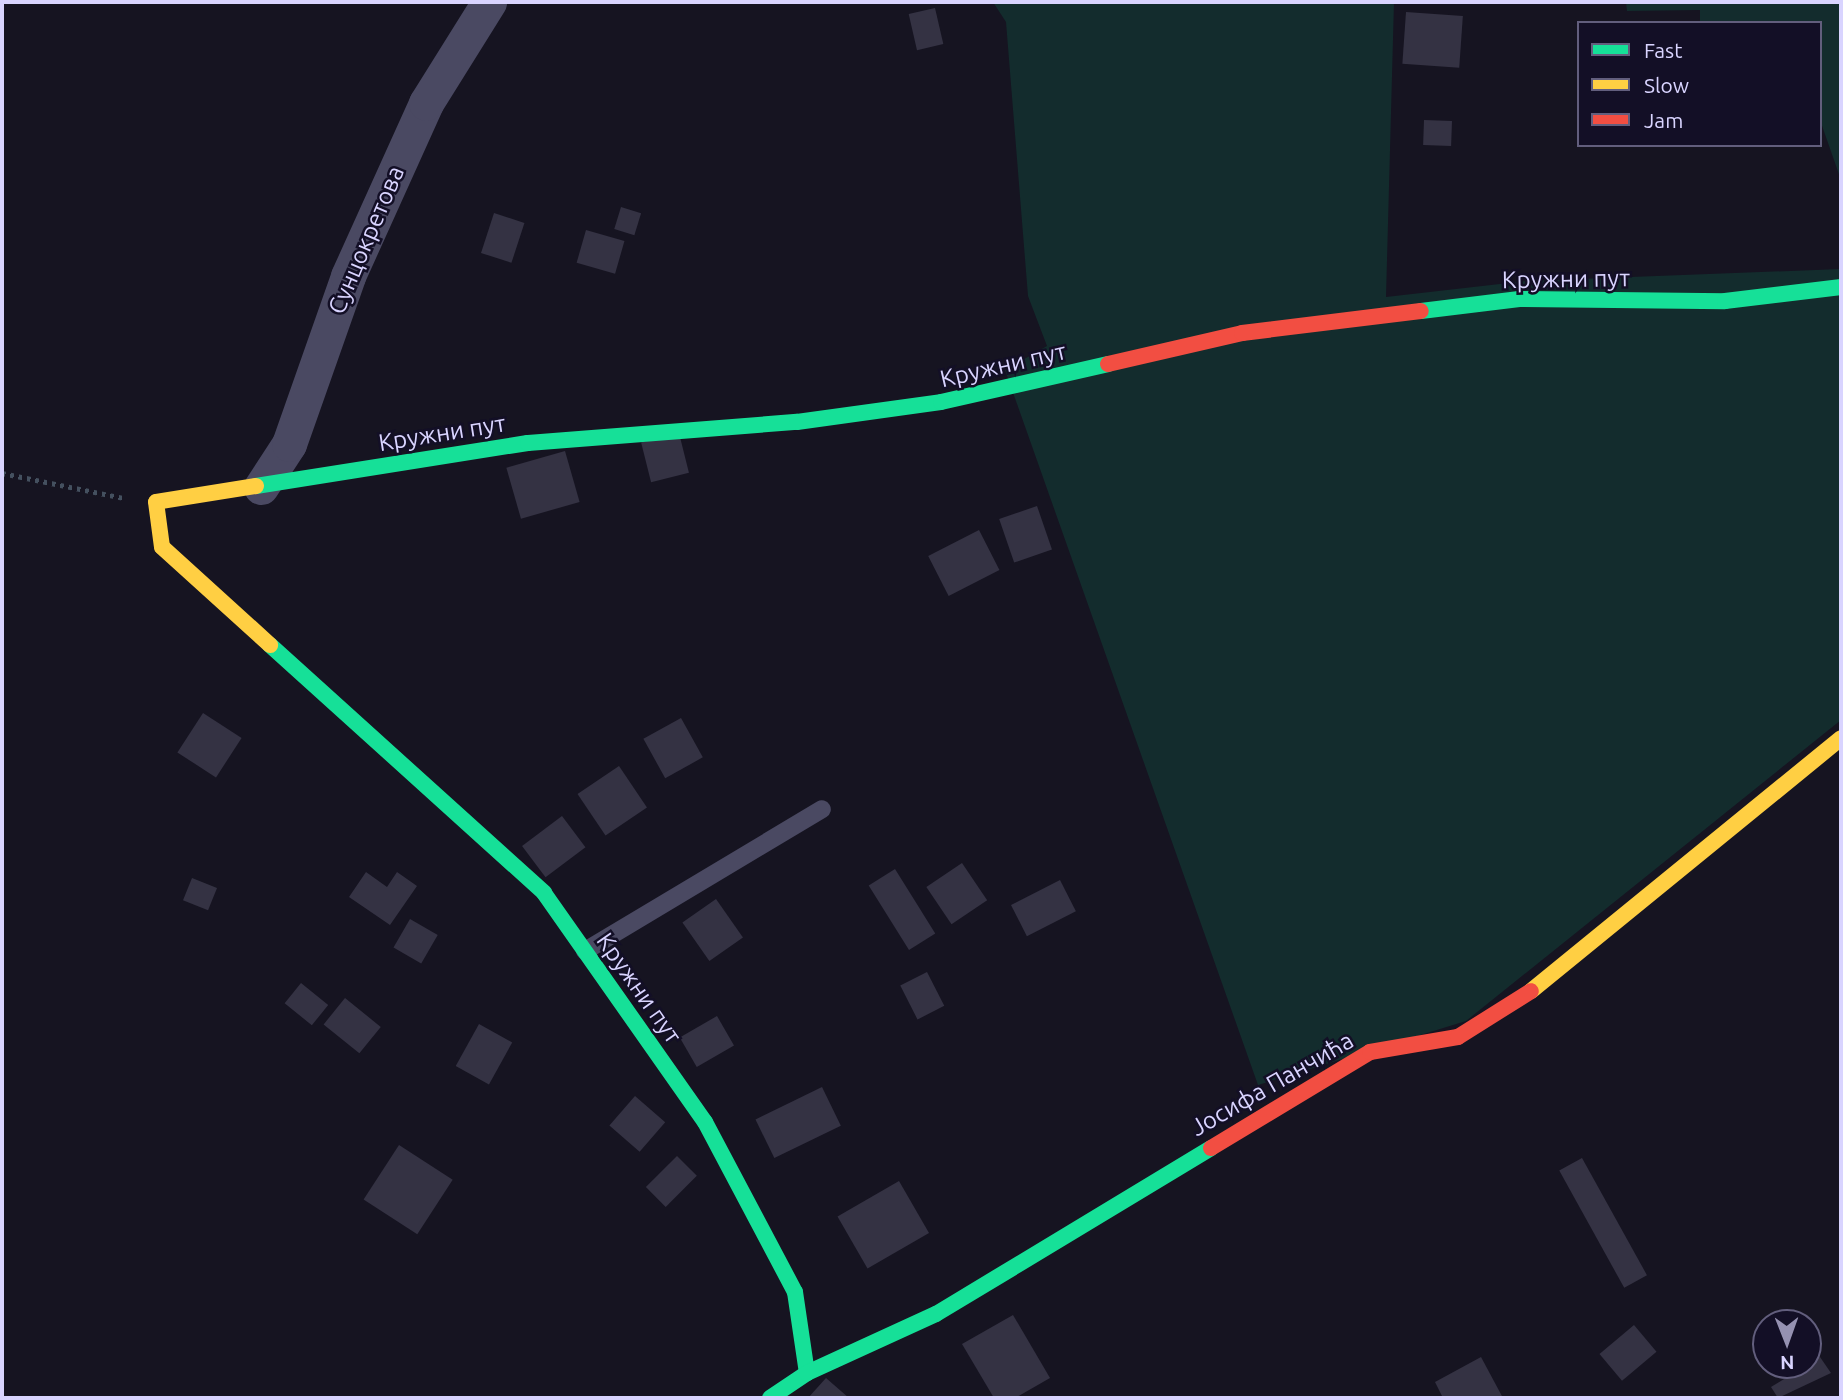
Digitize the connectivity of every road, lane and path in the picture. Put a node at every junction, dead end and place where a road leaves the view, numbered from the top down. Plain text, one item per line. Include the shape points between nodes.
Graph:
1 (489, 2) edge
2 (1841, 286) edge
3 (2, 473) edge
4 (261, 487) junction
5 (156, 502) junction
6 (1837, 749) edge
7 (822, 809) dead end
8 (585, 951) junction
9 (807, 1373) junction
10 (770, 1398) edge

1 - 4 street, Сунцокретова via 426,103 348,276 289,444
2 - 4 street, Кружни пут via 1725,301 1519,299 1242,333 941,402 797,422 528,443
3 - 5 path via 79,493
4 - 5 street, Кружни пут
5 - 8 street, Кружни пут via 162,547 544,893
6 - 9 street, Јосифа Панчића via 1529,993 1458,1037 1370,1052 936,1314
7 - 8 lane
8 - 9 street, Кружни пут via 705,1122 795,1292
9 - 10 street, Јосифа Панчића

